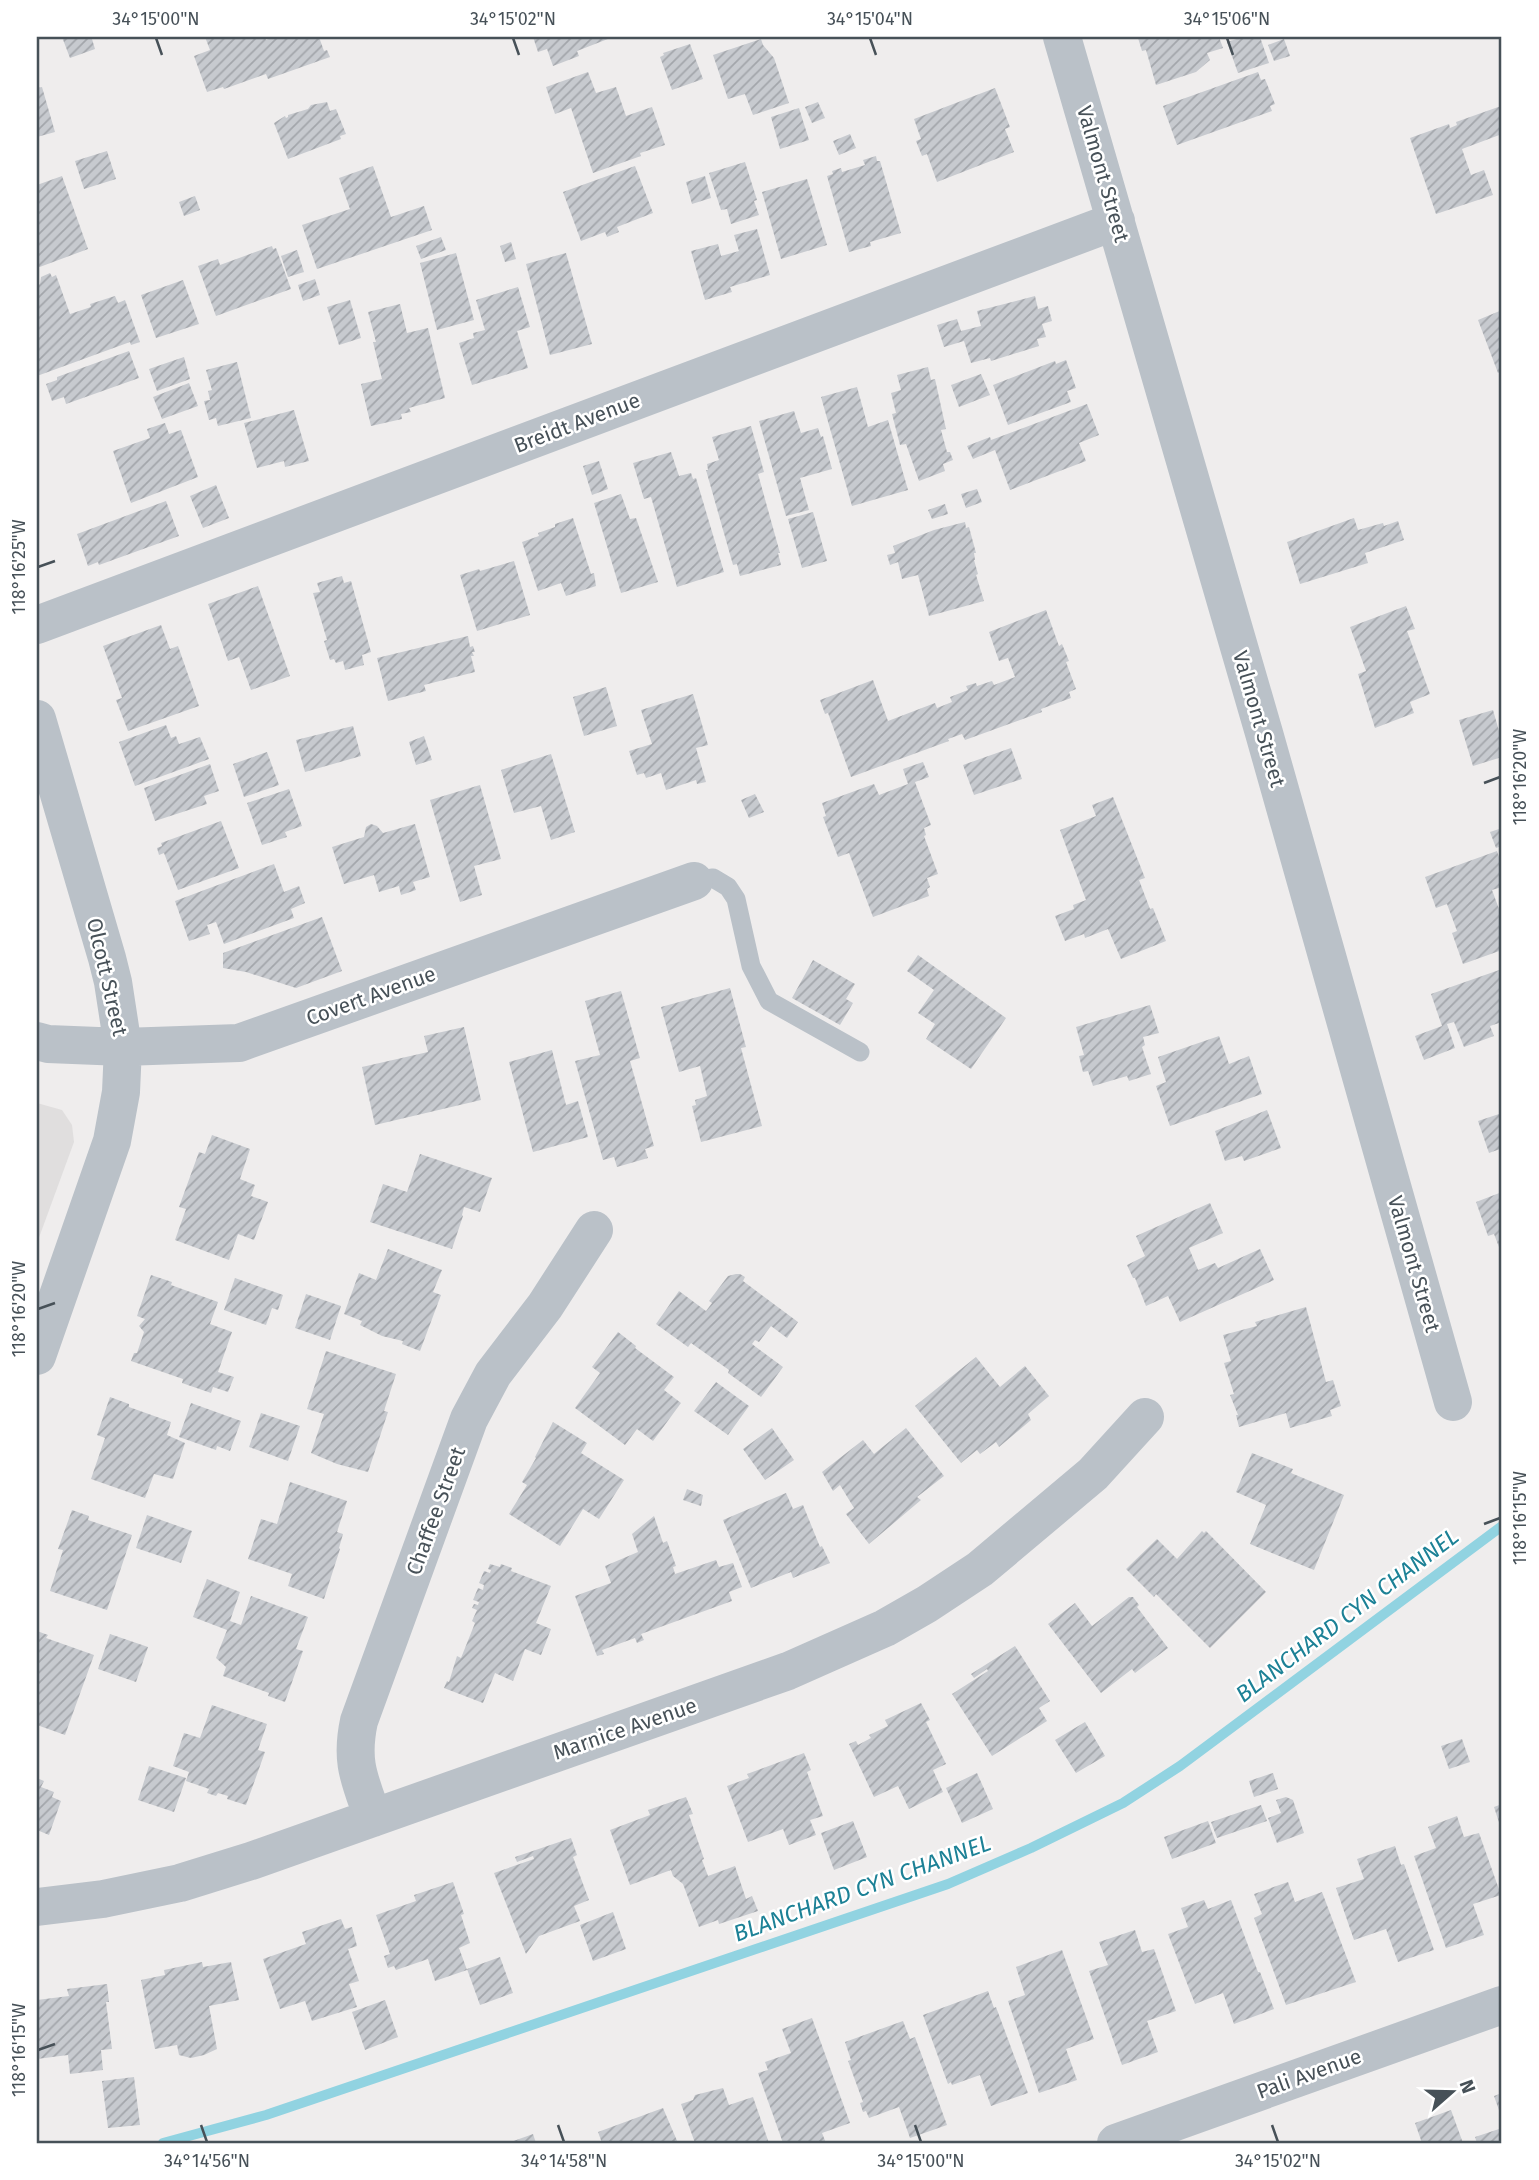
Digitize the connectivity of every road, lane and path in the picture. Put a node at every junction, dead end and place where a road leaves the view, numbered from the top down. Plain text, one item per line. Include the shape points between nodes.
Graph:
1 (1062, 37) edge
2 (1116, 220) junction
3 (37, 625) edge
4 (37, 719) edge
5 (694, 881) joint
6 (37, 1041) edge
7 (123, 1046) junction
8 (860, 1052) dead end
9 (594, 1230) dead end
10 (40, 1333) edge
11 (1453, 1402) dead end
12 (1145, 1417) dead end
13 (373, 1818) junction
14 (37, 1907) edge
15 (1502, 2005) edge
16 (1116, 2143) edge

1 - 2 street, Valmont Street
2 - 3 street, Breidt Avenue
2 - 11 street, Valmont Street
4 - 7 street, Olcott Street via 113,982
5 - 7 street, Covert Avenue via 239,1043
5 - 8 lane via 713,878 736,899 751,966 769,1001
6 - 7 street, Covert Avenue
7 - 10 street, Olcott Street via 112,1141
9 - 13 street, Chaffee Street via 545,1306 493,1374 469,1419 359,1721 354,1744 356,1768
12 - 13 street, Marnice Avenue via 1093,1474 980,1569 885,1628 788,1671
13 - 14 street, Marnice Avenue via 180,1883
15 - 16 street, Pali Avenue

